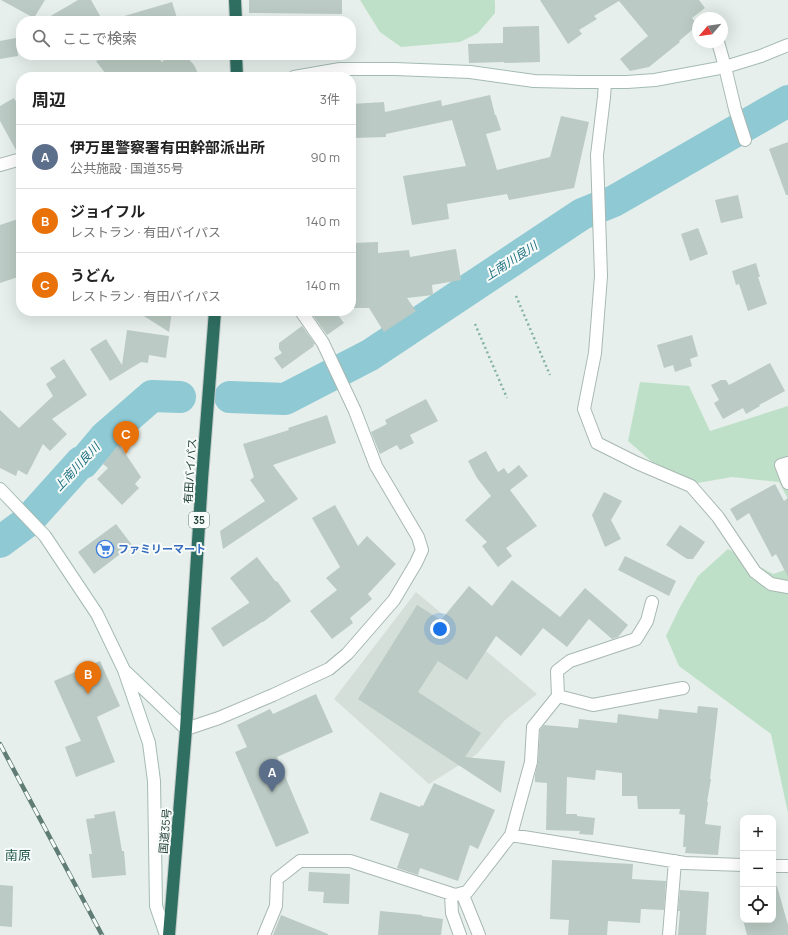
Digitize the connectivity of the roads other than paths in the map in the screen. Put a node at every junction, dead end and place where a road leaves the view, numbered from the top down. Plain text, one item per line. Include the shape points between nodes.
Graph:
1 (235, 0) edge
2 (236, 16) edge
3 (788, 44) edge
4 (720, 48) edge
5 (236, 60) edge
6 (725, 67) junction
7 (237, 72) edge
8 (323, 72) edge
9 (604, 82) junction
10 (745, 140) dead end
11 (16, 160) edge
12 (0, 165) edge
13 (216, 316) edge
14 (304, 316) edge
15 (788, 463) edge
16 (788, 483) edge
17 (2, 491) edge
18 (788, 587) edge
19 (652, 602) dead end
20 (124, 670) junction
21 (683, 688) dead end
22 (558, 696) junction
23 (186, 729) junction
24 (511, 835) junction
25 (675, 861) junction
26 (740, 865) edge
27 (776, 866) edge
28 (788, 866) edge
29 (457, 894) junction
30 (166, 935) edge
31 (169, 935) edge
32 (264, 935) edge
33 (460, 935) edge
34 (479, 935) edge
35 (669, 935) edge

1 - 2 highway
3 - 6 street via 761,56
4 - 6 street
5 - 7 highway
6 - 9 street via 655,80
6 - 10 street
8 - 9 street via 340,69 395,69 470,72 534,81
9 - 18 street via 596,155 601,276 595,353 584,409 597,443 691,486 718,518 755,572 771,584
11 - 12 street
13 - 23 highway, 有田バイパス / 35
14 - 23 street via 323,343 355,411 376,466 418,537 422,550 394,600 347,654 330,669 219,718
15 - 16 street via 781,465
17 - 20 street via 45,536 97,614
19 - 22 street via 647,620 636,639 570,661 557,671
20 - 23 street
20 - 30 street via 149,743 154,781 156,906
21 - 22 street via 593,706
22 - 24 street via 533,727 530,762
23 - 31 highway, 国道35号 / 35
24 - 25 street
24 - 29 street via 467,892
25 - 26 street
25 - 35 street
27 - 28 street
29 - 32 street via 350,861 300,861 277,879 276,906
29 - 33 street via 452,913
29 - 34 street

